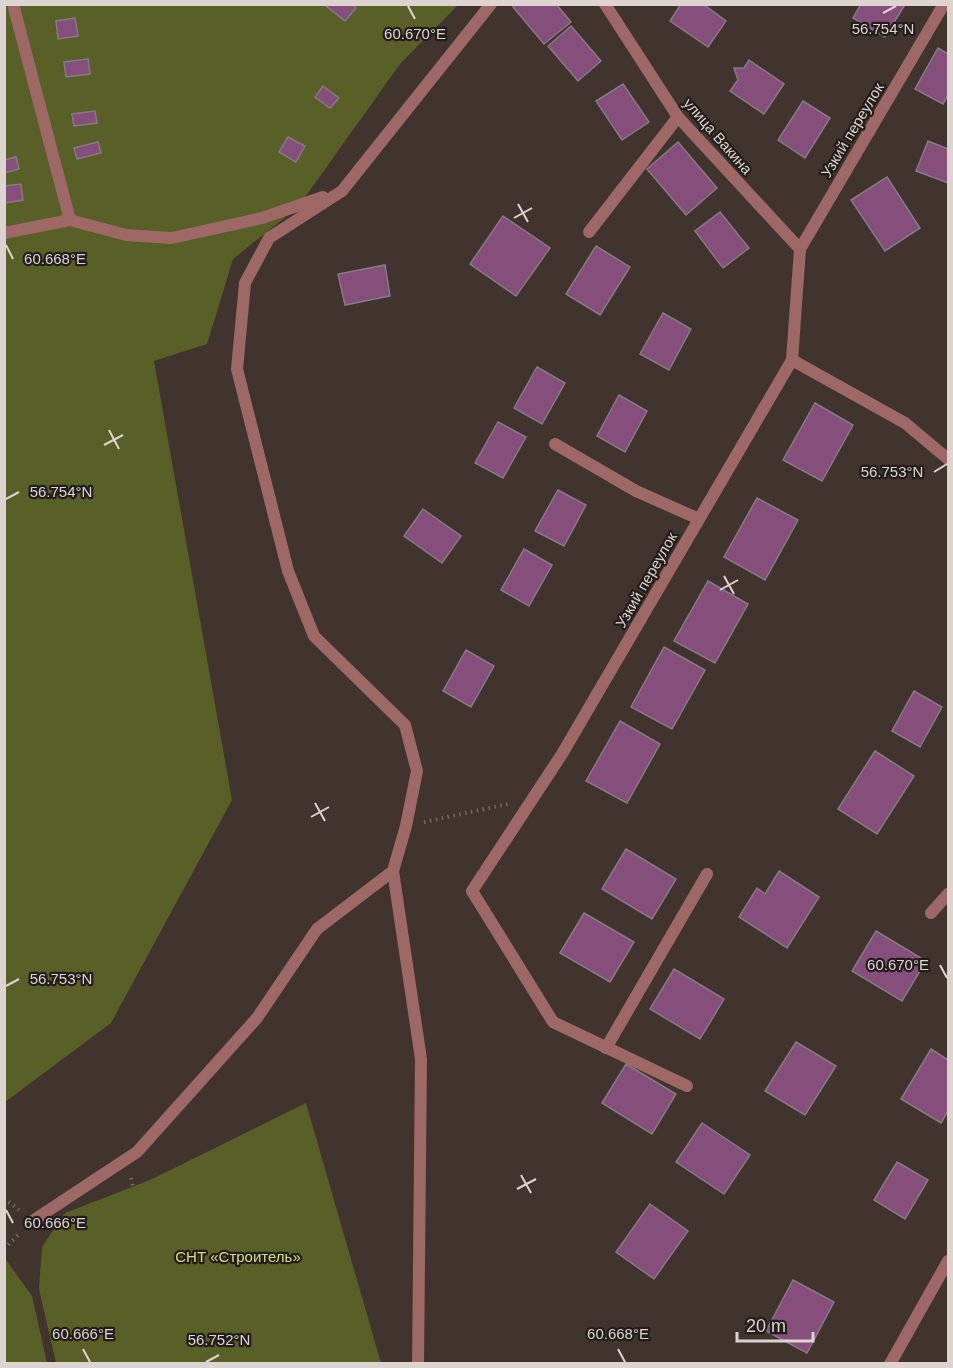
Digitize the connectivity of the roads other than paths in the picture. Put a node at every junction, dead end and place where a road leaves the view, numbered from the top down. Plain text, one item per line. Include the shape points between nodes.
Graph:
1 (13, 4) edge
2 (491, 4) edge
3 (605, 4) edge
4 (944, 4) edge
5 (678, 117) junction
6 (342, 191) junction
7 (70, 220) junction
8 (589, 232) dead end
9 (4, 233) edge
10 (800, 249) junction
11 (792, 360) junction
12 (555, 444) dead end
13 (948, 459) edge
14 (699, 519) junction
15 (393, 871) junction
16 (707, 874) dead end
17 (948, 894) edge
18 (931, 913) dead end
19 (606, 1048) junction
20 (687, 1086) dead end
21 (31, 1222) dead end
22 (948, 1261) edge
23 (418, 1364) edge
24 (890, 1364) edge

1 - 7 street
2 - 6 street
3 - 5 street, улица Вакина
4 - 10 street, Узкий переулок
5 - 8 street
5 - 10 street, улица Вакина
6 - 7 street via 262,218 172,238 126,235
6 - 15 street via 269,238 245,283 237,369 288,571 314,636 405,725 417,771
7 - 9 street
10 - 11 street, Узкий переулок
11 - 13 street via 905,423
11 - 14 street, Узкий переулок
12 - 14 street via 636,491
14 - 19 street, Узкий переулок via 562,754 472,891 553,1022
15 - 21 street via 317,930 257,1018 138,1152
15 - 23 street via 421,1059
16 - 19 street
17 - 18 street
19 - 20 street, Узкий переулок
22 - 24 street

